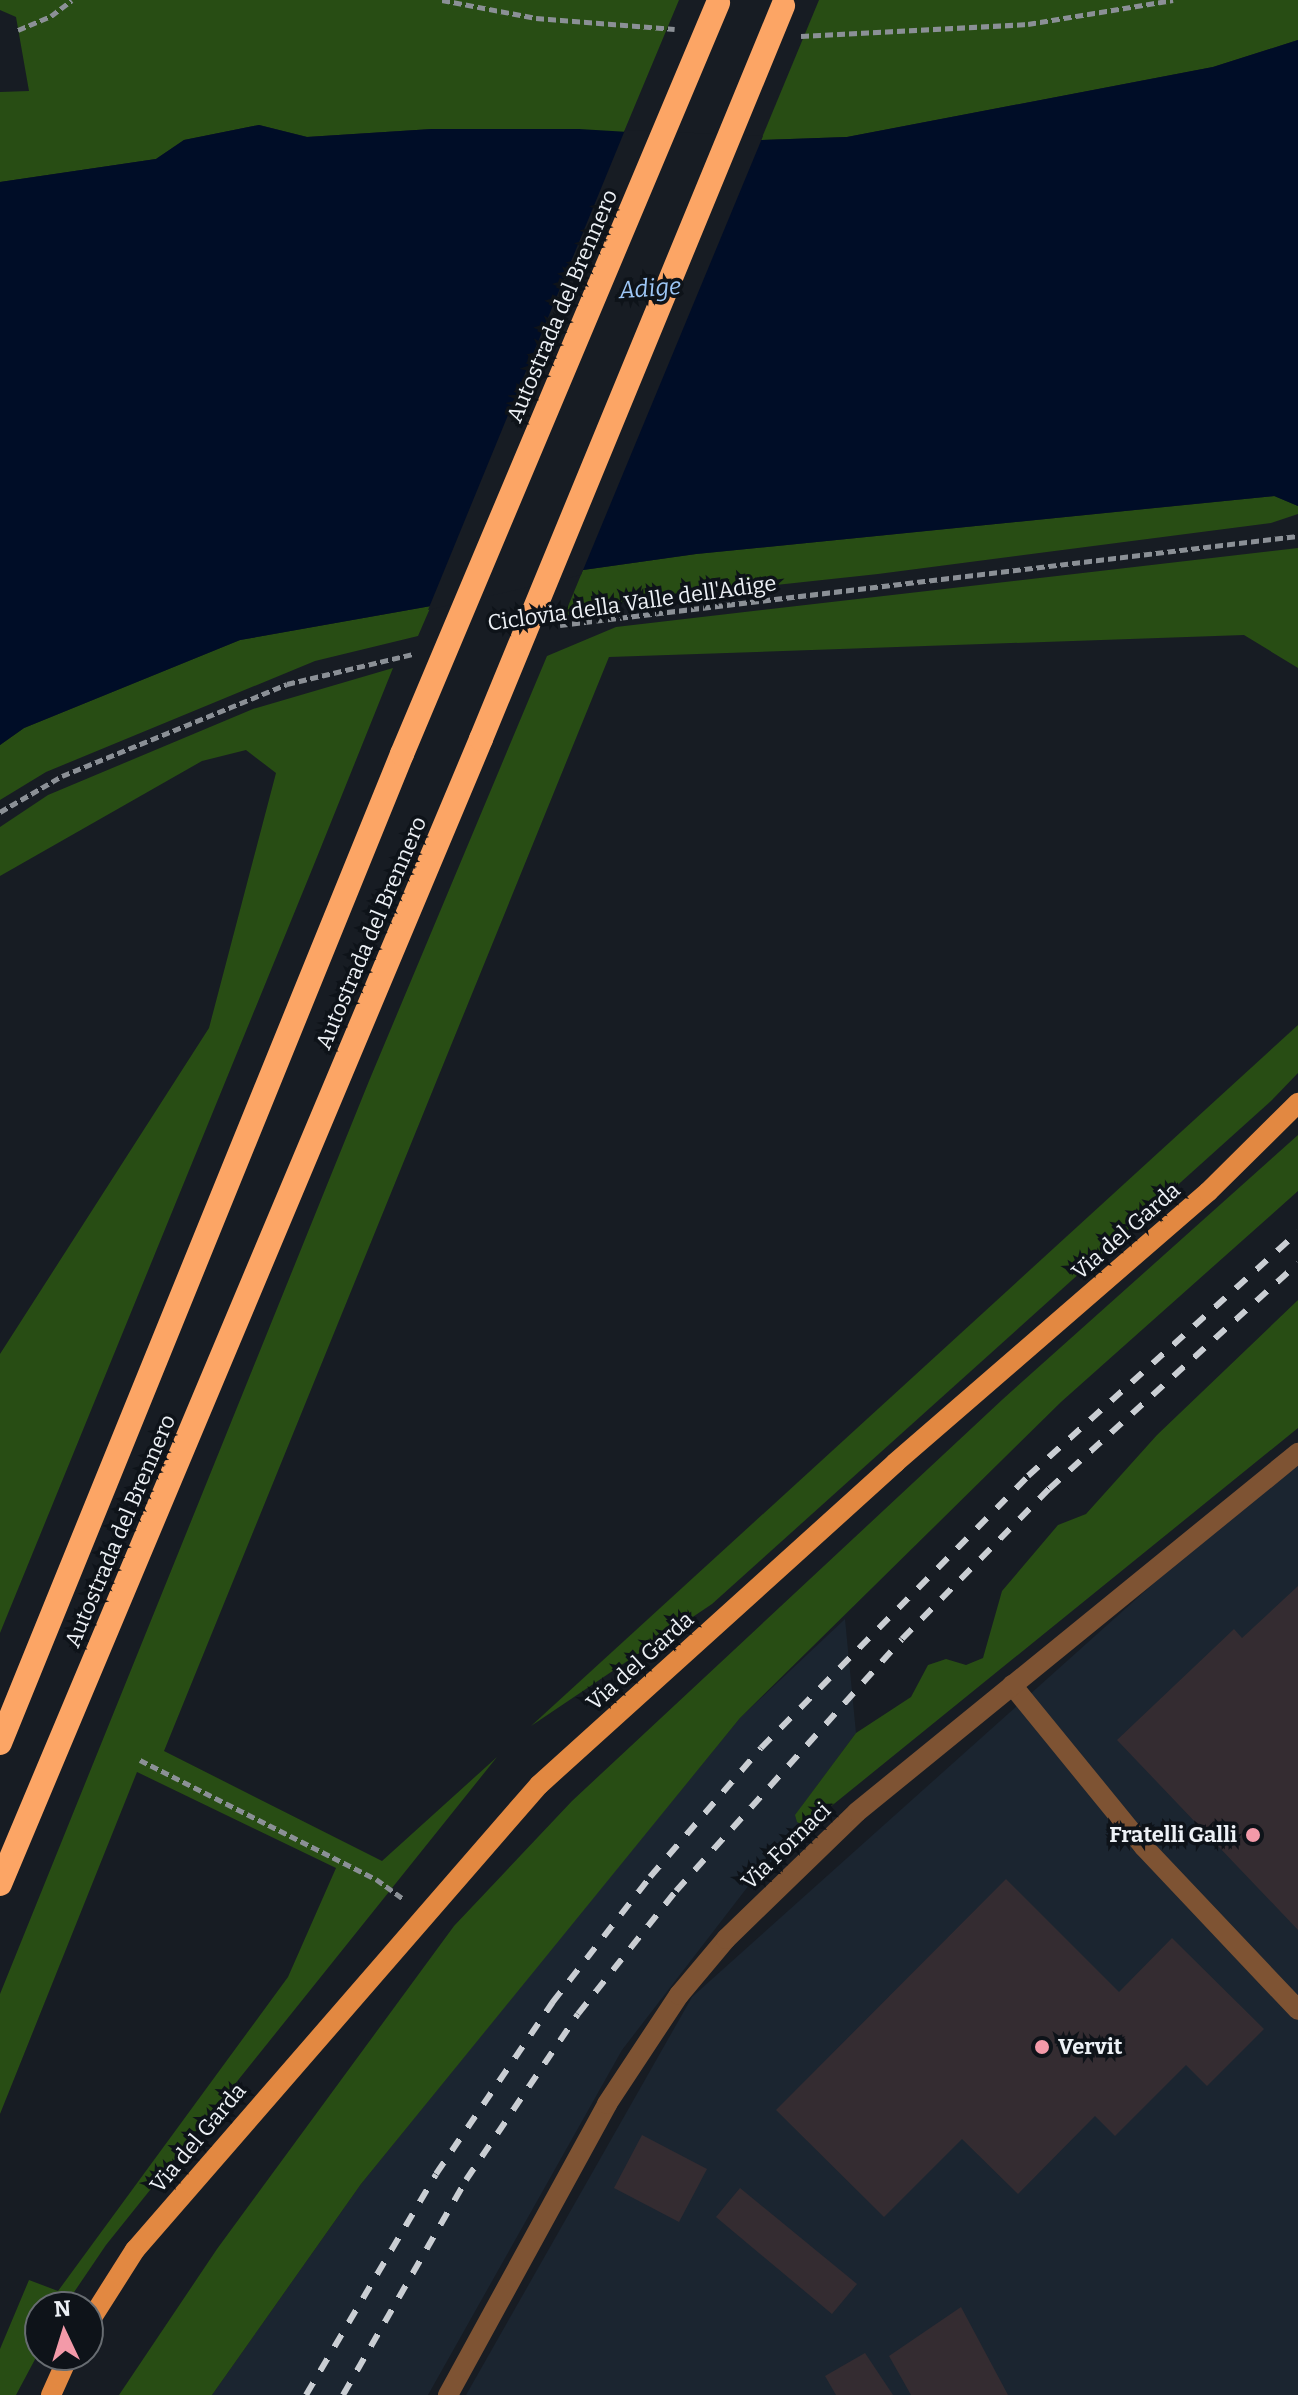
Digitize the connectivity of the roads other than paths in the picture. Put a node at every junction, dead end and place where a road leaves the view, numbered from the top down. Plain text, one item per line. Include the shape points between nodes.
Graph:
1 (718, 2) edge
2 (784, 3) edge
3 (1298, 1103) edge
4 (1298, 1453) edge
5 (1012, 1685) junction
6 (0, 1743) edge
7 (0, 1884) edge
8 (1298, 2010) edge
9 (104, 2299) edge
10 (62, 2371) edge
11 (51, 2395) edge
12 (448, 2395) edge

1 - 6 highway, Autostrada del Brennero, bridge via 402,754
2 - 7 highway, Autostrada del Brennero, bridge
3 - 9 main road, Via del Garda via 1208,1192 895,1463 539,1785 135,2250
4 - 5 street, Via Fornaci
5 - 8 street via 1144,1847
5 - 12 street, Via Fornaci via 846,1822 772,1891 679,1995 607,2104
10 - 11 main road

